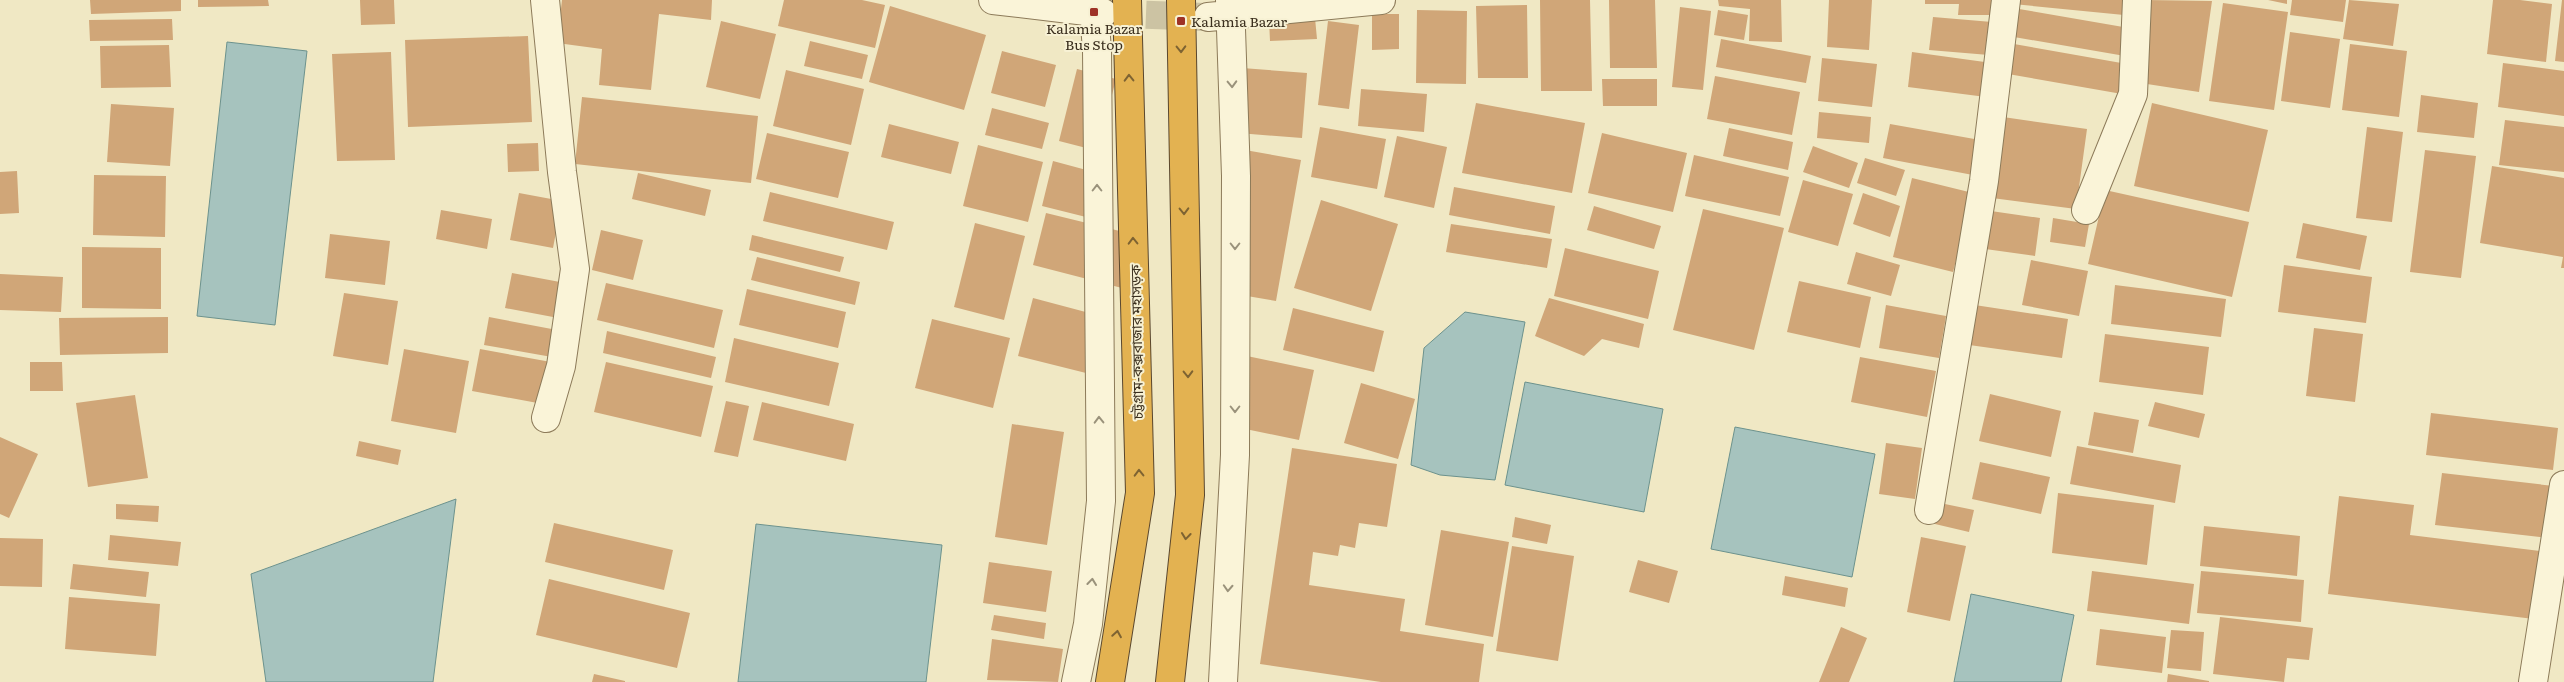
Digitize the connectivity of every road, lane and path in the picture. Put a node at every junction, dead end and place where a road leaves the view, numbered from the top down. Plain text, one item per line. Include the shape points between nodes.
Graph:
1 (545, 0) edge
2 (993, 0) edge
3 (1128, 0) edge
4 (1181, 0) edge
5 (1382, 0) edge
6 (2006, 0) edge
7 (2137, 0) edge
8 (1097, 8) edge
9 (1223, 11) edge
10 (2086, 210) dead end
11 (546, 418) dead end
12 (2564, 485) edge
13 (1929, 510) dead end
14 (1076, 682) edge
15 (1110, 682) edge
16 (1170, 682) edge
17 (1223, 682) edge
18 (2533, 682) edge

1 - 11 street via 575,269 561,366
2 - 8 street
15 -> 3 highway, চট্টগ্রাম-কক্সবাজার মহাসড়ক via 1140,493
4 -> 16 highway via 1190,495
5 - 9 street
6 - 13 street via 1984,181
7 - 10 street via 2133,94
14 -> 8 street via 1088,624 1101,500
9 -> 17 street via 1236,176 1235,455
12 - 18 street

